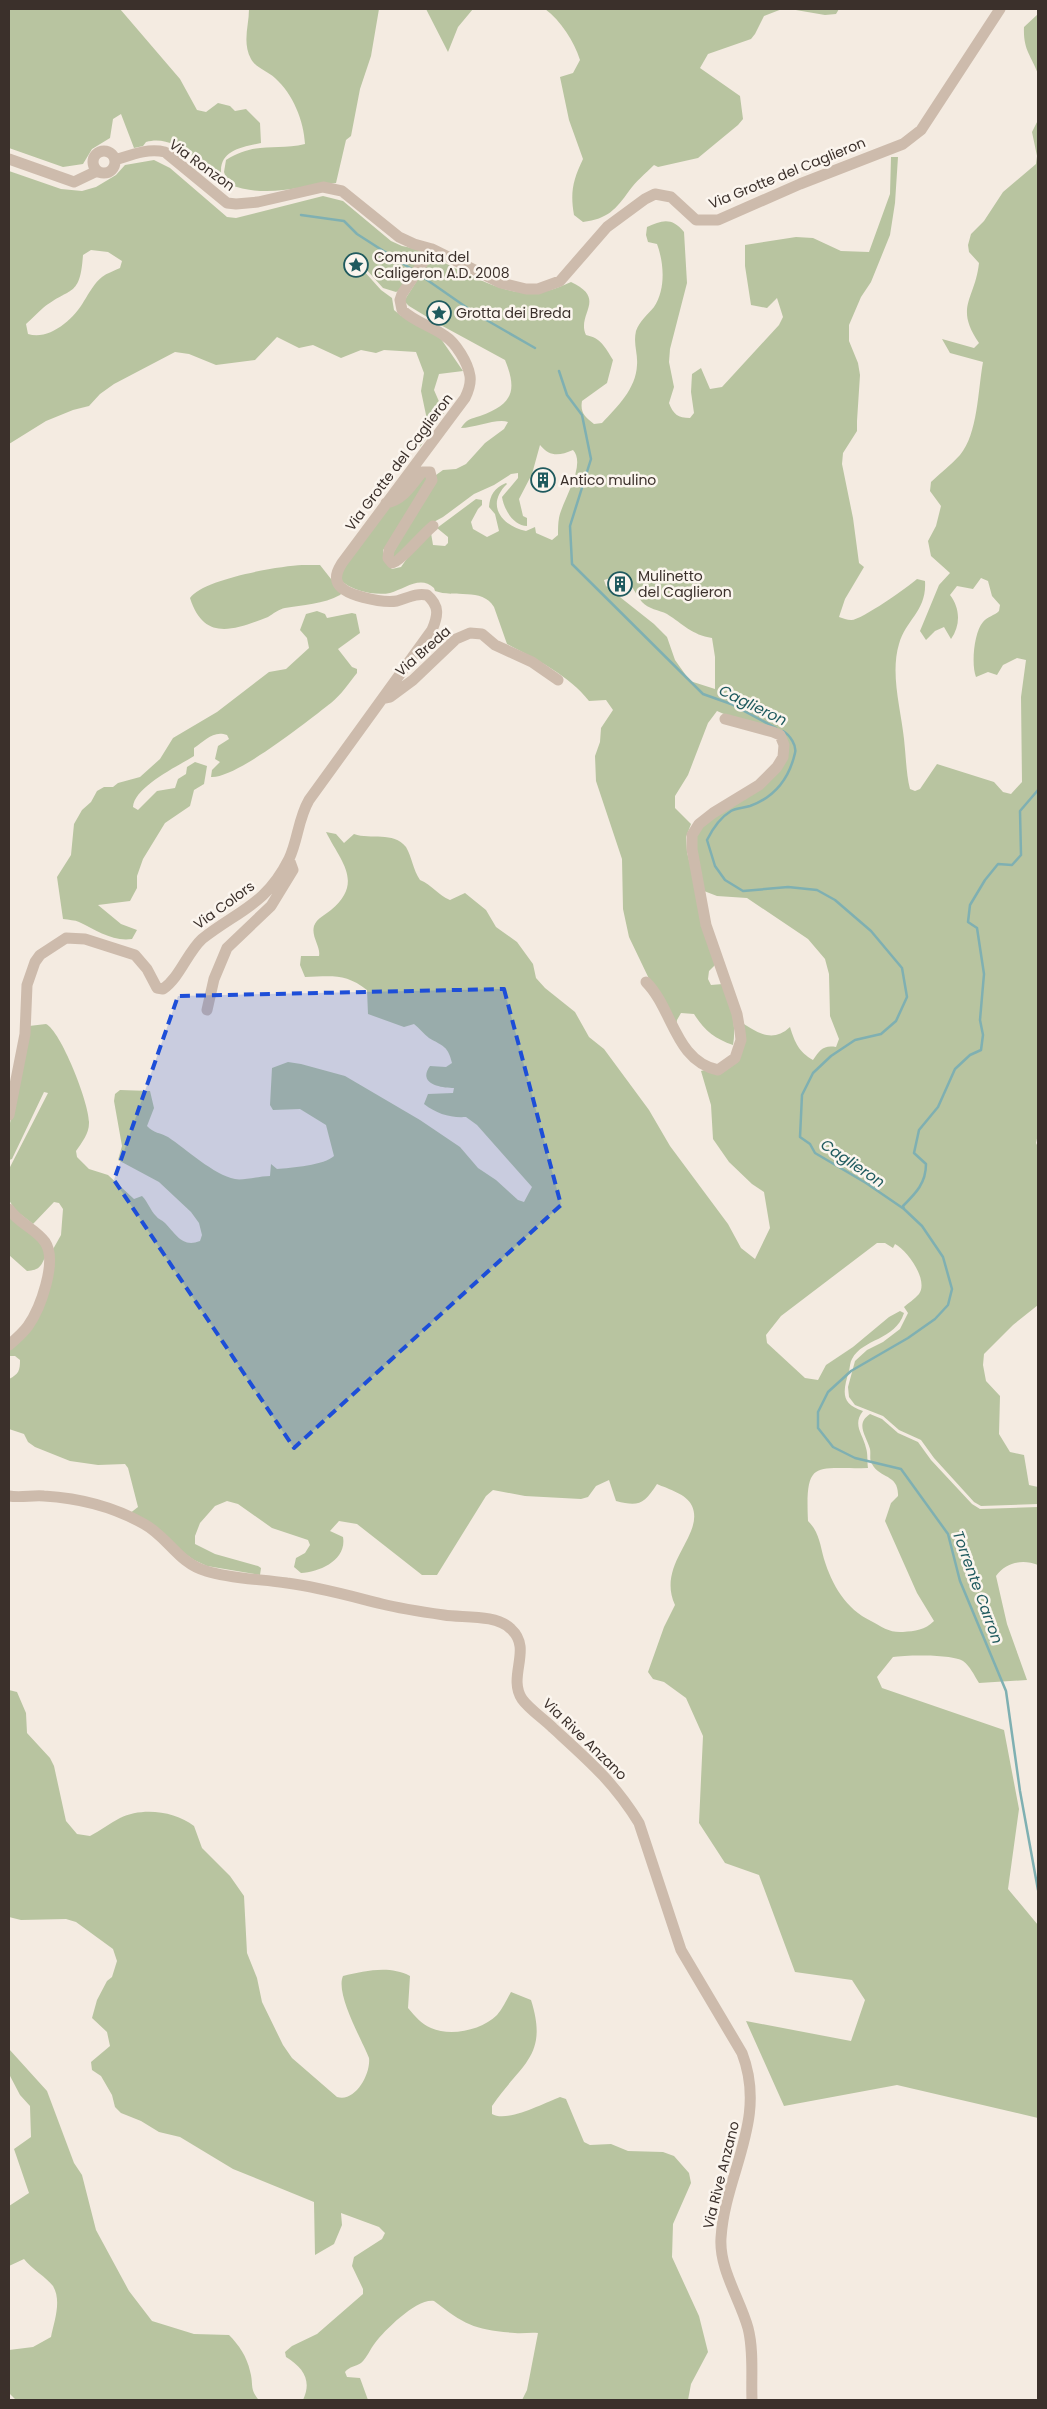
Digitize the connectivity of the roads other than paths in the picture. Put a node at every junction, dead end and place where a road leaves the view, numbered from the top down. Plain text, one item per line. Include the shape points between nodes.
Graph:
1 (1000, 9) edge
2 (9, 159) edge
3 (115, 160) junction
4 (98, 171) junction
5 (432, 249) junction
6 (386, 503) junction
7 (433, 526) dead end
8 (432, 630) joint
9 (558, 680) dead end
10 (385, 698) junction
11 (725, 720) dead end
12 (289, 859) junction
13 (646, 982) dead end
14 (207, 1010) dead end
15 (9, 1115) edge
16 (9, 1209) edge
17 (9, 1344) edge
18 (9, 1496) edge
19 (752, 2400) edge

1 - 5 street, Via Grotte del Caglieron via 921,130 903,144 718,220 696,220 671,196 655,194 607,227 560,281 538,288 526,289 502,283
2 - 4 street via 74,182
3 - 4 street via 114,167 108,172
3 - 4 street via 109,152 99,152 93,161
3 - 5 street, Via Ronzon via 140,152 165,152 214,194 236,204 323,187 342,191 399,237
5 - 6 street, Via Grotte del Caglieron via 402,294 402,310 416,322 446,337 466,365 470,377 465,398
6 - 7 street via 404,494 422,472 430,472 432,480 388,550 392,563 398,562
6 - 8 street, Via Grotte del Caglieron via 342,563 337,581 352,594 383,601 427,595 436,604 438,612
8 - 10 street, Via Colors
9 - 10 street, Via Breda via 532,662 495,645 482,634 470,633 456,639 413,680
10 - 12 street, Via Colors via 302,812
11 - 13 street via 773,732 780,735 784,745 783,758 770,776 713,813 692,835 706,924 737,1014 741,1040 735,1058 718,1070 707,1068 690,1056
12 - 14 street via 293,870 285,887 271,906 228,948 214,979
12 - 15 street, Via Colors via 260,900 194,946 170,984 163,989 157,988 135,955 85,940 66,938 40,955 27,985 25,1034
16 - 17 street via 45,1242 50,1261 49,1274 32,1320
18 - 19 street, Via Rive Anzano via 85,1501 122,1514 145,1524 183,1560 205,1571 314,1588 444,1615 492,1620 512,1629 522,1651 517,1673 522,1698 610,1782 628,1806 639,1824 681,1950 747,2066 750,2123 720,2239 723,2262 748,2330

